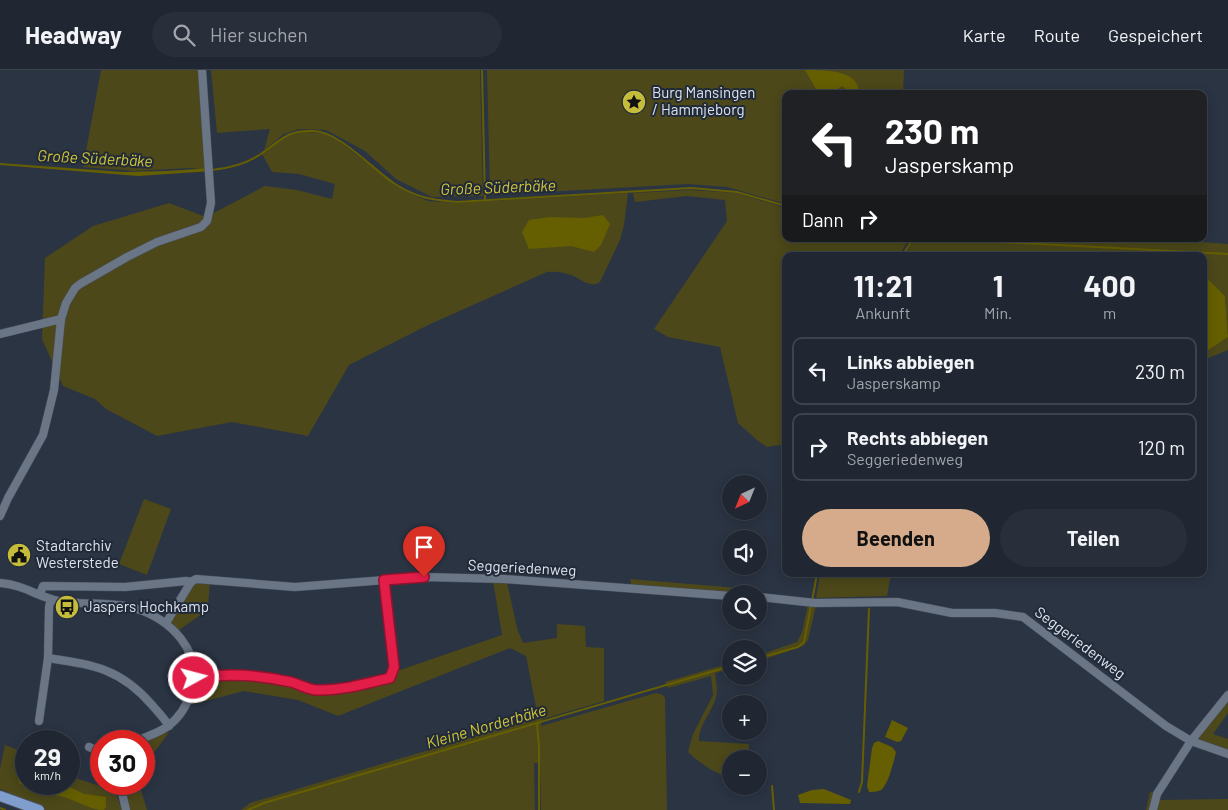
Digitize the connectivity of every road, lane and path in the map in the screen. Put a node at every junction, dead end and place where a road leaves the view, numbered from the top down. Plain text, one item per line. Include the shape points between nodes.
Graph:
1 (202, 70) edge
2 (61, 319) junction
3 (0, 334) edge
4 (0, 516) edge
5 (384, 580) junction
6 (191, 582) junction
7 (0, 583) edge
8 (40, 594) junction
9 (722, 595) edge
10 (767, 598) edge
11 (51, 599) junction
12 (166, 623) junction
13 (48, 658) junction
14 (194, 678) junction
15 (1228, 695) edge
16 (39, 721) dead end
17 (169, 726) junction
18 (155, 733) edge
19 (1191, 741) junction
20 (1228, 754) edge
21 (123, 795) edge
22 (0, 796) edge
23 (39, 810) edge
24 (126, 810) edge
25 (1153, 810) edge

1 - 2 street via 211,203 207,222 127,257 80,284 66,303
2 - 3 street
2 - 4 street via 54,390 43,436
5 - 6 street, Seggeriedenweg via 295,587 211,580
5 - 9 street, Seggeriedenweg via 424,577 504,579
5 - 14 street via 394,667 390,678 340,689 314,690 290,682 244,676
6 - 8 street, Seggeriedenweg via 125,587 43,586
6 - 12 street
7 - 8 street via 22,586
8 - 11 street
10 - 19 street, Seggeriedenweg via 812,603 897,602 952,613 1023,617 1166,726
11 - 12 street via 117,604 148,613
11 - 13 street
12 - 14 street via 190,654
13 - 16 street
13 - 17 street via 87,664 119,675 146,698
14 - 17 street via 188,704
15 - 19 street
17 - 18 street
19 - 20 street, Seggeriedenweg
19 - 25 street via 1158,794
21 - 24 street
22 - 23 main road

